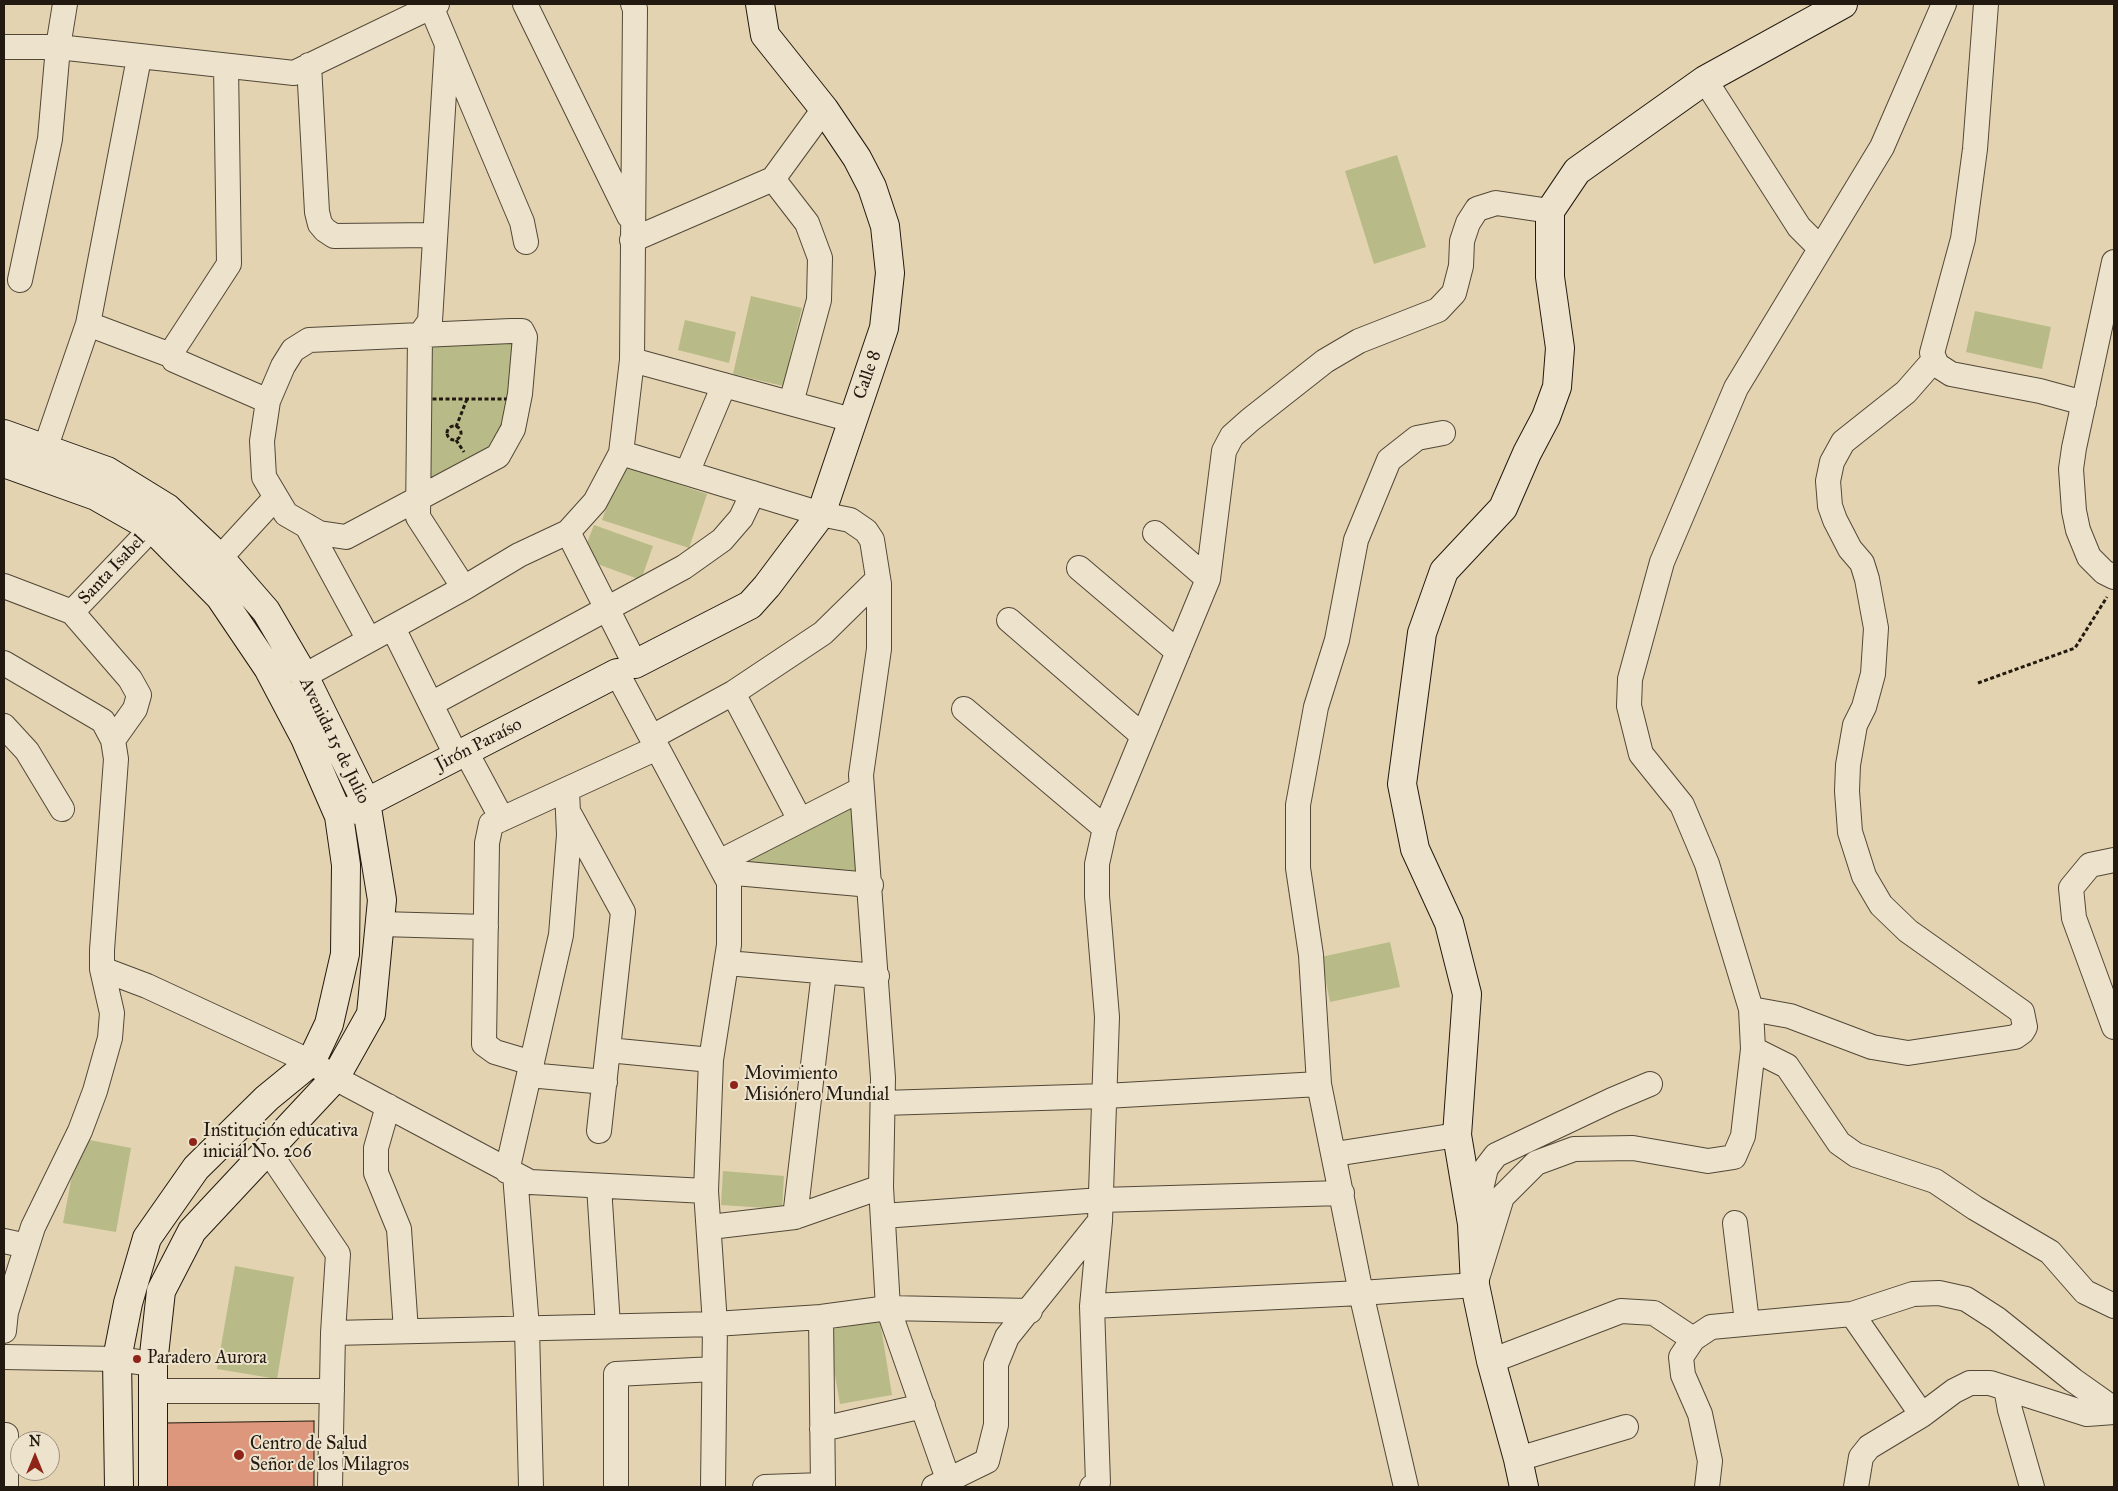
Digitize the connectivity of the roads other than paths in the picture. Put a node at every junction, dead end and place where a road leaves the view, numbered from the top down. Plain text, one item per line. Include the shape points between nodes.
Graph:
1 (65, 4) edge
2 (525, 4) edge
3 (633, 4) edge
4 (760, 4) edge
5 (1842, 4) edge
6 (1944, 4) edge
7 (1986, 4) edge
8 (433, 5) edge
9 (447, 44) junction
10 (4, 47) edge
11 (58, 48) junction
12 (139, 58) junction
13 (309, 65) junction
14 (226, 66) junction
15 (1705, 80) junction
16 (824, 109) junction
17 (773, 179) junction
18 (1550, 211) junction
19 (632, 231) junction
20 (435, 235) junction
21 (526, 242) dead end
22 (1820, 248) junction
23 (2114, 262) edge
24 (20, 280) dead end
25 (88, 324) junction
26 (420, 335) junction
27 (173, 356) junction
28 (632, 360) junction
29 (1934, 360) junction
30 (724, 385) junction
31 (268, 401) junction
32 (791, 403) junction
33 (2084, 403) junction
34 (852, 420) junction
35 (1443, 433) dead end
36 (4, 434) edge
37 (45, 450) junction
38 (620, 453) junction
39 (4, 463) edge
40 (687, 473) junction
41 (753, 493) junction
42 (276, 497) junction
43 (419, 498) junction
44 (821, 514) junction
45 (307, 526) junction
46 (152, 528) junction
47 (568, 532) junction
48 (1155, 534) dead end
49 (220, 558) junction
50 (1080, 568) dead end
51 (878, 579) junction
52 (1208, 579) junction
53 (2112, 585) edge
54 (4, 586) edge
55 (464, 588) junction
56 (606, 608) junction
57 (72, 612) junction
58 (1009, 620) dead end
59 (393, 628) junction
60 (369, 640) junction
61 (1178, 652) junction
62 (4, 663) edge
63 (626, 669) junction
64 (304, 676) junction
65 (733, 693) junction
66 (431, 704) junction
67 (964, 709) dead end
68 (4, 726) edge
69 (1143, 736) junction
70 (113, 740) junction
71 (654, 742) junction
72 (461, 755) junction
73 (862, 789) junction
74 (568, 801) junction
75 (366, 802) junction
76 (62, 809) dead end
77 (339, 816) junction
78 (502, 819) junction
79 (800, 820) junction
80 (1105, 828) junction
81 (2114, 860) edge
82 (721, 867) junction
83 (870, 885) junction
84 (381, 924) junction
85 (486, 926) junction
86 (727, 963) junction
87 (102, 970) junction
88 (824, 972) junction
89 (877, 976) junction
90 (1752, 1009) junction
91 (2114, 1027) edge
92 (1753, 1049) junction
93 (608, 1050) junction
94 (711, 1060) junction
95 (311, 1062) junction
96 (530, 1069) junction
97 (336, 1078) junction
98 (604, 1082) junction
99 (1320, 1084) junction
100 (1650, 1084) dead end
101 (1106, 1096) junction
102 (883, 1103) junction
103 (388, 1106) junction
104 (599, 1131) dead end
105 (1457, 1135) junction
106 (267, 1149) junction
107 (1334, 1154) junction
108 (511, 1173) junction
109 (599, 1186) junction
110 (881, 1187) junction
111 (706, 1191) junction
112 (1342, 1193) junction
113 (1101, 1210) junction
114 (883, 1216) junction
115 (795, 1217) junction
116 (1735, 1223) dead end
117 (1472, 1224) junction
118 (710, 1227) junction
119 (4, 1241) edge
120 (27, 1246) junction
121 (1475, 1285) junction
122 (1360, 1294) junction
123 (1092, 1306) junction
124 (2114, 1306) edge
125 (888, 1308) junction
126 (1030, 1311) junction
127 (1852, 1314) junction
128 (821, 1317) junction
129 (1747, 1322) junction
130 (715, 1324) junction
131 (608, 1326) junction
132 (526, 1328) junction
133 (4, 1331) edge
134 (406, 1331) junction
135 (333, 1333) junction
136 (1693, 1339) junction
137 (4, 1358) edge
138 (117, 1359) junction
139 (1491, 1361) junction
140 (153, 1364) junction
141 (714, 1369) junction
142 (2006, 1388) junction
143 (153, 1391) junction
144 (332, 1391) junction
145 (922, 1406) junction
146 (2114, 1411) edge
147 (1922, 1415) junction
148 (1626, 1427) dead end
149 (822, 1429) junction
150 (4, 1435) edge
151 (1518, 1459) junction
152 (941, 1483) edge
153 (823, 1486) edge
154 (6, 1487) edge
155 (120, 1487) edge
156 (154, 1487) edge
157 (330, 1487) edge
158 (532, 1487) edge
159 (616, 1487) edge
160 (713, 1487) edge
161 (765, 1487) edge
162 (1092, 1487) edge
163 (1406, 1487) edge
164 (1524, 1487) edge
165 (1707, 1487) edge
166 (1856, 1487) edge
167 (2032, 1487) edge

1 - 11 street
2 - 19 street
3 - 19 street
4 - 16 street, Calle 8 via 765,35
5 - 15 street
6 - 22 street via 1882,147
7 - 29 street via 1975,149 1963,239 1935,334
8 - 9 street
8 - 13 street
9 - 20 street
9 - 21 street via 522,222
10 - 11 street
11 - 12 street
11 - 24 street via 50,140
12 - 14 street
12 - 25 street
13 - 14 street via 294,73
13 - 20 street via 320,224 334,236
14 - 27 street via 229,264 173,350
15 - 18 street via 1577,171
15 - 22 street via 1799,227
16 - 17 street
16 - 34 street, Calle 8 via 872,187 885,226 890,273 884,328
17 - 19 street
17 - 32 street via 807,222 820,258 820,300
18 - 52 street via 1496,203 1477,209 1468,222 1462,241 1461,266 1454,293 1438,310 1359,341 1325,361 1232,436 1224,451
18 - 105 street via 1550,277 1560,348 1557,387 1503,508 1444,571 1422,633 1402,784 1415,848 1450,923 1467,994
19 - 28 street
20 - 26 street via 430,321
22 - 90 street via 1736,388 1662,562 1630,679 1629,706 1641,754 1682,805 1707,864
23 - 33 street
25 - 27 street
25 - 37 street
26 - 31 street via 309,340 294,350 283,366
26 - 43 street
26 - 43 street via 522,331 525,337 513,429 498,456
27 - 31 street via 174,360
28 - 30 street
28 - 38 street
29 - 33 street via 1951,374
29 - 90 street via 1906,392 1843,442 1832,462 1828,481 1834,520 1862,563 1876,628 1873,674 1855,725 1848,764 1850,832 1864,876 1881,905 1908,931 2022,1012 2025,1027 2015,1037 1908,1053 1872,1047 1790,1016
30 - 32 street
30 - 40 street
31 - 42 street via 262,442 264,476
32 - 34 street
33 - 53 street via 2071,470 2074,510 2089,557
34 - 44 street, Calle 8
35 - 99 street via 1417,438 1389,460 1356,540 1337,640 1316,707 1298,805 1298,868 1311,955
36 - 37 street, Avenida 15 de Julio
37 - 49 street, Avenida 15 de Julio via 107,471 167,508
38 - 40 street
38 - 47 street via 596,502
39 - 46 street, Avenida 15 de Julio via 96,496
40 - 41 street
41 - 44 street
41 - 56 street via 741,518 722,540 684,567
42 - 45 street via 286,514
42 - 49 street
43 - 45 street via 346,537 318,533
43 - 55 street via 418,517
44 - 51 street via 850,520 866,531 872,540
44 - 63 street, Calle 8 via 750,605
45 - 60 street
46 - 57 street, Santa Isabel
46 - 77 street, Avenida 15 de Julio via 220,598 268,668 305,738
47 - 55 street via 519,555
47 - 56 street
48 - 52 street
49 - 64 street, Avenida 15 de Julio via 266,612
50 - 61 street
51 - 65 street via 823,633
51 - 73 street via 879,649 861,775
52 - 61 street
54 - 57 street
55 - 59 street
56 - 63 street
56 - 66 street
57 - 70 street via 130,679 139,694 135,710
58 - 69 street
59 - 60 street
59 - 66 street
60 - 64 street
61 - 69 street
62 - 70 street via 103,721
63 - 71 street
63 - 72 street, Jirón Paraíso
64 - 75 street, Avenida 15 de Julio
65 - 71 street
65 - 79 street
66 - 72 street
67 - 80 street
68 - 76 street via 26,752
69 - 80 street
70 - 87 street via 115,786
71 - 74 street
71 - 82 street
72 - 75 street, Jirón Paraíso
72 - 78 street
73 - 79 street
73 - 83 street
74 - 78 street
74 - 93 street via 623,912
74 - 96 street via 569,834 561,935
75 - 77 street, Jirón Paraíso
75 - 84 street, Avenida 15 de Julio via 382,900
77 - 95 street, Avenida 15 de Julio via 346,865 344,954 330,1024
78 - 85 street via 491,824 487,843
79 - 82 street
80 - 101 street via 1097,864 1097,896 1107,1017
81 - 91 street via 2090,865 2071,888 2074,918
82 - 83 street
82 - 86 street via 729,882
83 - 89 street
84 - 85 street
84 - 97 street, Avenida 15 de Julio via 370,1014
85 - 96 street via 484,1044
86 - 88 street
86 - 94 street
87 - 95 street via 146,986
87 - 120 street via 112,1013 110,1038 80,1131 33,1227
88 - 89 street
88 - 115 street
89 - 102 street
90 - 92 street
92 - 121 street via 1743,1136 1734,1157 1708,1161 1633,1148 1574,1149 1536,1163 1502,1197
92 - 124 street via 1787,1066 1839,1143 1856,1155 1935,1182 2050,1252 2085,1292
93 - 94 street
93 - 98 street
94 - 111 street
95 - 97 street
95 - 138 street, Avenida 15 de Julio via 267,1098 196,1168 147,1238 128,1303
96 - 98 street
96 - 108 street
97 - 103 street
97 - 106 street, Avenida 15 de Julio
98 - 104 street
99 - 101 street
99 - 107 street
100 - 117 street via 1496,1155 1486,1168
101 - 102 street
101 - 113 street
102 - 110 street
103 - 108 street
103 - 134 street via 376,1148 376,1173 399,1229
105 - 107 street
105 - 117 street
106 - 135 street via 338,1254
106 - 140 street, Avenida 15 de Julio via 192,1231 161,1291
107 - 112 street
108 - 109 street via 530,1182
108 - 132 street
109 - 111 street
109 - 131 street
110 - 114 street
110 - 115 street
111 - 118 street
112 - 113 street
112 - 122 street
113 - 114 street
113 - 123 street
113 - 126 street
114 - 125 street
115 - 118 street
116 - 129 street
117 - 121 street
118 - 130 street
119 - 120 street
120 - 133 street via 6,1312
121 - 122 street
121 - 139 street
122 - 123 street
122 - 163 street
123 - 162 street via 1098,1483
125 - 126 street
125 - 128 street
125 - 145 street
126 - 152 street via 1008,1337 996,1364 996,1425 987,1461
127 - 129 street
127 - 146 street via 1914,1294 1940,1292 1966,1299 1997,1319
127 - 147 street
128 - 130 street
128 - 149 street
129 - 136 street via 1711,1327
130 - 131 street
130 - 141 street
131 - 132 street
132 - 134 street
132 - 158 street
134 - 135 street
135 - 144 street
136 - 139 street via 1654,1313 1621,1311
136 - 165 street via 1681,1357 1683,1375 1700,1414 1710,1461
137 - 138 street
138 - 140 street
138 - 155 street, Avenida 15 de Julio
139 - 151 street
140 - 143 street, Avenida 15 de Julio
141 - 159 street via 616,1374
141 - 160 street
142 - 146 street via 2087,1414
142 - 147 street via 1990,1383 1970,1383 1954,1390
142 - 167 street
143 - 144 street
143 - 156 street, Avenida 15 de Julio
144 - 157 street
145 - 149 street
145 - 152 street
147 - 166 street via 1869,1447 1860,1457
148 - 151 street
149 - 153 street
150 - 154 street
151 - 164 street
153 - 161 street

